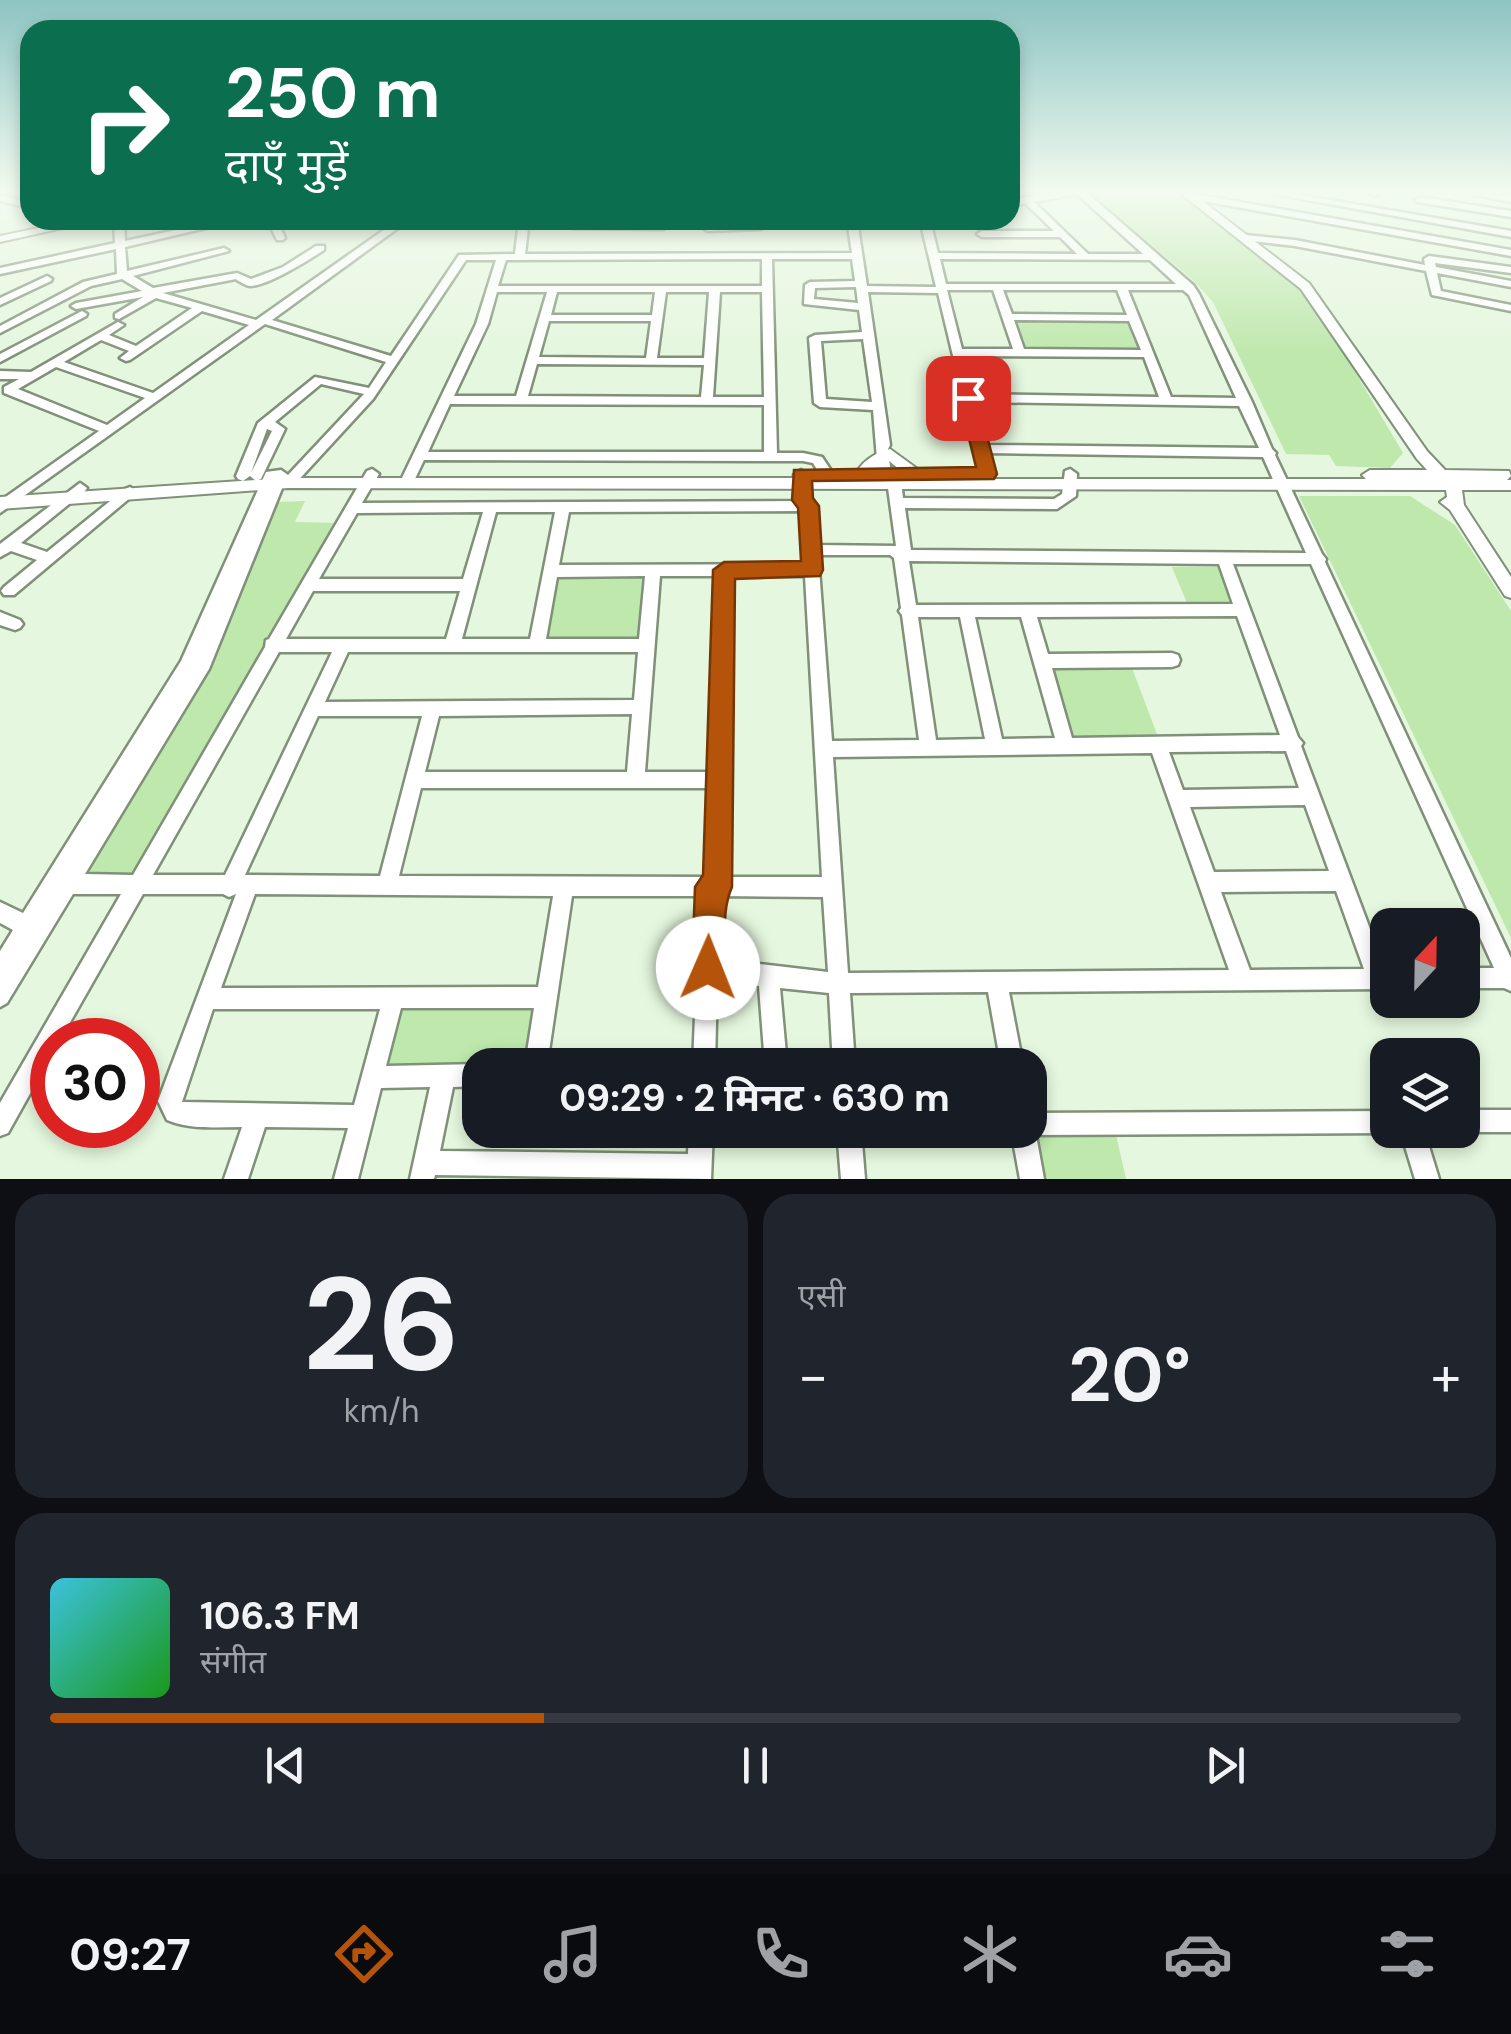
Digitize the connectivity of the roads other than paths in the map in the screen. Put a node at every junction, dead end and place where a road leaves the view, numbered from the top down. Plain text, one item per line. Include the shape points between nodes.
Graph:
1 (107, 247) edge
2 (120, 247) edge
3 (367, 247) edge
4 (521, 247) edge
5 (572, 247) edge
6 (661, 247) edge
7 (707, 247) edge
8 (747, 247) edge
9 (855, 247) edge
10 (932, 247) edge
11 (986, 247) edge
12 (1076, 247) edge
13 (1143, 247) edge
14 (1257, 247) edge
15 (1311, 247) edge
16 (1478, 247) edge
17 (320, 248) dead end
18 (224, 251) dead end
19 (1511, 253) edge
20 (309, 256) junction
21 (502, 256) junction
22 (520, 256) junction
23 (570, 256) junction
24 (617, 256) junction
25 (660, 256) junction
26 (707, 256) junction
27 (742, 256) junction
28 (766, 256) junction
29 (856, 256) junction
30 (934, 256) junction
31 (989, 257) junction
32 (1086, 257) junction
33 (1156, 258) junction
34 (342, 265) junction
35 (1430, 270) junction
36 (1511, 270) edge
37 (0, 271) edge
38 (122, 274) junction
39 (47, 279) dead end
40 (1511, 284) edge
41 (861, 287) junction
42 (997, 287) junction
43 (1121, 287) junction
44 (1188, 287) junction
45 (493, 288) junction
46 (553, 288) junction
47 (610, 288) junction
48 (661, 288) junction
49 (714, 288) junction
50 (942, 288) junction
51 (767, 289) junction
52 (154, 293) junction
53 (0, 302) edge
54 (864, 306) junction
55 (201, 307) junction
56 (1511, 308) edge
57 (1008, 317) junction
58 (544, 318) junction
59 (657, 318) junction
60 (1134, 318) junction
61 (262, 323) junction
62 (0, 330) edge
63 (100, 336) junction
64 (868, 336) junction
65 (957, 352) junction
66 (1020, 353) junction
67 (1148, 354) junction
68 (393, 360) junction
69 (532, 360) junction
70 (651, 361) junction
71 (710, 362) junction
72 (57, 363) junction
73 (2, 369) edge
74 (30, 376) junction
75 (371, 392) junction
76 (156, 398) junction
77 (968, 398) junction
78 (445, 400) junction
79 (520, 400) junction
80 (707, 401) junction
81 (770, 401) junction
82 (1168, 401) junction
83 (1246, 402) junction
84 (879, 406) junction
85 (109, 431) junction
86 (980, 449) junction
87 (885, 451) junction
88 (1270, 453) junction
89 (419, 456) junction
90 (771, 457) junction
91 (914, 474) junction
92 (987, 474) junction
93 (1511, 474) edge
94 (861, 476) junction
95 (272, 478) junction
96 (370, 478) junction
97 (409, 478) junction
98 (812, 478) junction
99 (1070, 478) junction
100 (890, 480) junction
101 (1283, 481) junction
102 (1443, 486) junction
103 (1511, 486) edge
104 (74, 492) junction
105 (130, 492) junction
106 (6, 500) edge
107 (898, 503) junction
108 (808, 506) junction
109 (491, 507) junction
110 (563, 507) junction
111 (354, 508) junction
112 (5, 549) edge
113 (902, 555) junction
114 (48, 558) junction
115 (1319, 559) junction
116 (812, 560) junction
117 (1225, 561) junction
118 (724, 570) junction
119 (653, 571) junction
120 (551, 572) junction
121 (308, 585) junction
122 (469, 585) junction
123 (8, 591) dead end
124 (1511, 591) edge
125 (907, 610) junction
126 (966, 610) junction
127 (1026, 610) junction
128 (1244, 610) junction
129 (272, 645) junction
130 (343, 646) junction
131 (452, 646) junction
132 (537, 646) junction
133 (646, 646) junction
134 (1172, 660) dead end
135 (1041, 661) junction
136 (641, 707) junction
137 (432, 708) junction
138 (312, 709) junction
139 (1294, 743) junction
140 (1158, 745) junction
141 (1066, 746) junction
142 (995, 747) junction
143 (929, 748) junction
144 (823, 749) junction
145 (414, 780) junction
146 (635, 780) junction
147 (719, 780) junction
148 (1313, 796) junction
149 (1178, 799) junction
150 (1343, 881) junction
151 (1208, 882) junction
152 (61, 884) junction
153 (387, 886) junction
154 (136, 887) junction
155 (239, 887) junction
156 (564, 887) junction
157 (713, 887) junction
158 (832, 887) junction
159 (0, 912) edge
160 (27, 926) junction
161 (1370, 947) edge
162 (708, 968) junction
163 (0, 970) edge
164 (768, 977) junction
165 (1370, 979) edge
166 (1480, 979) edge
167 (1243, 980) junction
168 (1510, 980) edge
169 (997, 982) junction
170 (838, 983) junction
171 (0, 996) edge
172 (546, 997) junction
173 (206, 998) junction
174 (393, 998) junction
175 (538, 1048) edge
176 (705, 1048) edge
177 (774, 1048) edge
178 (843, 1048) edge
179 (1009, 1048) edge
180 (444, 1076) junction
181 (462, 1076) edge
182 (373, 1077) junction
183 (256, 1117) junction
184 (362, 1117) junction
185 (1511, 1121) edge
186 (1370, 1122) edge
187 (1480, 1122) edge
188 (1047, 1124) edge
189 (0, 1126) edge
190 (850, 1148) edge
191 (1026, 1148) edge
192 (1418, 1148) edge
193 (424, 1171) edge
194 (491, 1171) edge
195 (699, 1172) edge
196 (236, 1179) edge
197 (346, 1179) edge
198 (853, 1179) edge
199 (1032, 1179) edge
200 (1427, 1179) edge

1 - 37 street
2 - 38 street
3 - 34 street
4 - 22 street
5 - 23 street
6 - 25 street
7 - 26 street
8 - 27 street
9 - 29 street
10 - 30 street
11 - 31 street
12 - 32 street
13 - 33 street
14 - 102 main road via 1314,296
15 - 35 street
16 - 19 street
17 - 20 street
18 - 38 street
20 - 34 street
20 - 52 street via 251,283 238,276
21 - 22 street
21 - 45 street
21 - 68 street via 460,258
22 - 23 street
23 - 24 street
24 - 25 street
24 - 47 street
25 - 26 street
26 - 27 street
27 - 28 street
28 - 29 street
28 - 51 street
29 - 41 street
30 - 31 street
30 - 50 street
31 - 32 street
32 - 33 street
33 - 44 street
34 - 61 street
35 - 36 street via 1429,258 1436,257
35 - 40 street
35 - 56 street via 1438,294
38 - 52 street
38 - 62 street via 83,286
39 - 53 street
41 - 50 street
41 - 54 street
41 - 54 street via 809,285 808,302
42 - 43 street
42 - 50 street
42 - 57 street
43 - 44 street
43 - 60 street
44 - 83 street
45 - 46 street
45 - 78 street
46 - 47 street
46 - 58 street
47 - 48 street
48 - 49 street
48 - 59 street
49 - 51 street
49 - 71 street
50 - 65 street
51 - 81 street
52 - 55 street
52 - 63 street
52 - 73 street via 79,310
54 - 64 street
55 - 61 street
55 - 63 street via 132,354
57 - 60 street
57 - 66 street
58 - 59 street
58 - 69 street
59 - 70 street
60 - 67 street
61 - 68 street
61 - 76 street
63 - 72 street
64 - 84 street
64 - 84 street via 815,338 820,402
65 - 66 street
65 - 77 street
66 - 67 street
67 - 82 street
68 - 75 street
69 - 70 street
69 - 79 street
70 - 71 street
71 - 80 street
72 - 74 street
72 - 76 street
73 - 74 street
74 - 85 street via 8,390
75 - 95 street
75 - 95 street via 320,380 266,423 278,429
76 - 85 street
77 - 82 street
77 - 86 street
78 - 79 street
78 - 89 street
79 - 80 street
80 - 81 street
81 - 90 street
82 - 83 street
83 - 88 street
84 - 87 street
85 - 106 street
86 - 88 street
86 - 92 street
87 - 91 main road
87 - 94 main road
87 - 100 street
88 - 101 street
89 - 90 street
89 - 97 street
90 - 98 street via 813,458 822,463
91 - 92 main road
91 - 100 main road
92 - 99 main road
93 - 102 main road
94 - 98 main road
94 - 100 main road
95 - 96 main road
95 - 104 main road
95 - 105 main road
95 - 152 street via 203,664
96 - 97 main road
96 - 111 street
97 - 98 main road
98 - 100 main road
98 - 108 street
99 - 100 main road
99 - 101 main road
99 - 107 street via 1067,500 1056,504
100 - 107 street
101 - 102 main road
101 - 115 street
102 - 103 main road
102 - 124 main road
104 - 105 main road
104 - 106 main road
104 - 112 street
105 - 114 street
107 - 113 street
108 - 110 street
108 - 116 street
109 - 110 street
109 - 111 street
109 - 122 street
110 - 120 street
111 - 121 street
112 - 114 street
113 - 116 street via 893,550
113 - 117 street
113 - 125 street
114 - 123 street
115 - 117 street
115 - 168 street
116 - 118 street
116 - 144 street
117 - 128 street
118 - 119 street
118 - 147 street
119 - 120 street
119 - 133 street
120 - 132 street
121 - 122 street
121 - 129 street
122 - 131 street
125 - 126 street
125 - 143 street
126 - 127 street
126 - 142 street
127 - 128 street
127 - 135 street
128 - 139 street
129 - 130 street
129 - 154 street
130 - 131 street
130 - 138 street
131 - 132 street
132 - 133 street
133 - 136 street
134 - 135 street
135 - 141 street
136 - 137 street
136 - 146 street
137 - 138 street
137 - 145 street
138 - 155 street
139 - 140 street
139 - 148 street
140 - 141 street
140 - 149 street
141 - 142 street
142 - 143 street
143 - 144 street
144 - 158 street
145 - 146 street
145 - 153 street
146 - 147 street
147 - 157 street
148 - 149 street
148 - 150 street
149 - 151 street
150 - 151 street
150 - 161 street
151 - 167 street
152 - 154 street
152 - 160 street
152 - 171 street
153 - 155 street
153 - 156 street
154 - 155 street
154 - 189 street
155 - 173 street
156 - 157 street
156 - 172 street
157 - 158 street
157 - 162 street
158 - 170 street
159 - 160 street
160 - 163 street
162 - 164 street
162 - 176 street
164 - 170 street
164 - 177 street
165 - 167 street
166 - 168 street
167 - 169 street
169 - 170 street
169 - 179 street
170 - 178 street
172 - 174 street
172 - 175 street
173 - 174 street
173 - 183 street via 169,1101 176,1112
174 - 182 street
180 - 181 street
180 - 182 street
180 - 193 street
182 - 184 street
183 - 184 street
183 - 196 street
184 - 197 street
185 - 187 street
186 - 188 street
190 - 198 street
191 - 199 street
192 - 200 street
193 - 194 street
194 - 195 street

